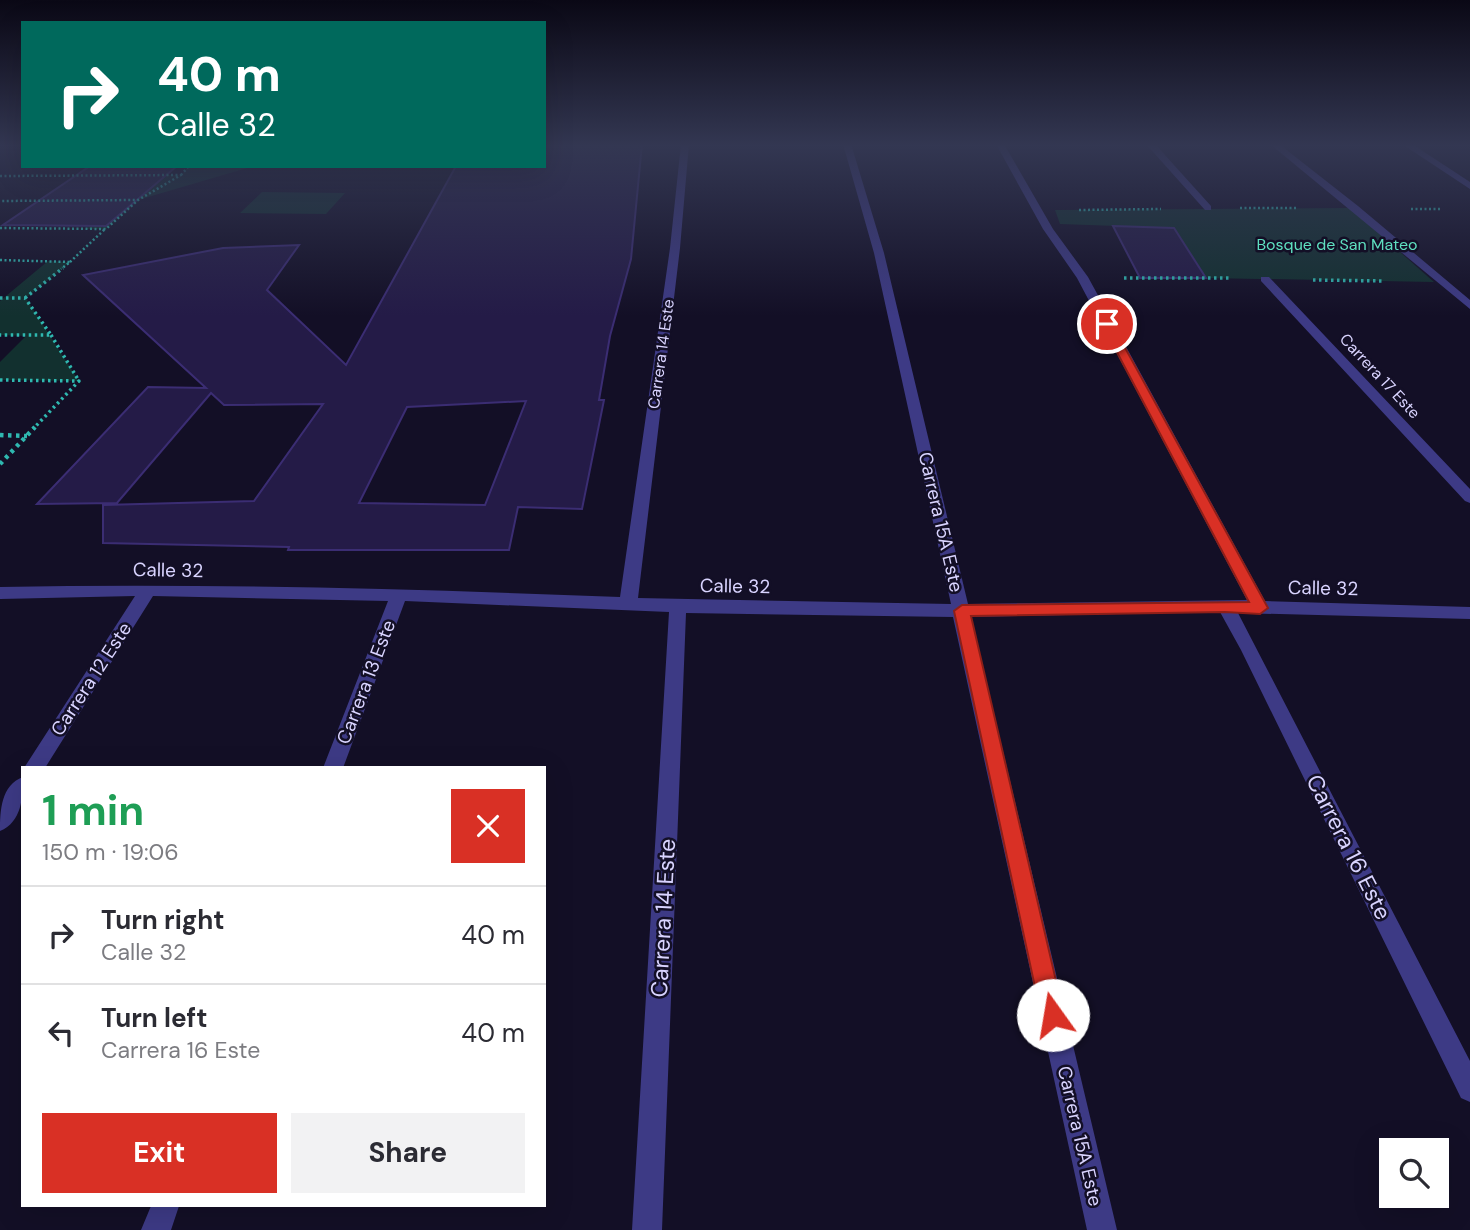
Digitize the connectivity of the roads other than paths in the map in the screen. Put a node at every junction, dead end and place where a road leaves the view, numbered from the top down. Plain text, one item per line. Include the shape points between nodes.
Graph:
1 (679, 201) edge
2 (864, 201) edge
3 (1031, 201) edge
4 (1202, 201) edge
5 (1347, 201) edge
6 (1208, 208) road end
7 (1265, 279) dead end
8 (1470, 306) edge
9 (1470, 498) edge
10 (148, 590) junction
11 (0, 593) edge
12 (399, 596) junction
13 (628, 605) junction
14 (1225, 606) junction
15 (678, 607) junction
16 (1260, 608) junction
17 (962, 611) junction
18 (1470, 613) edge
19 (35, 766) edge
20 (334, 766) edge
21 (21, 789) edge
22 (0, 821) edge
23 (1470, 1089) edge
24 (165, 1207) edge
25 (156, 1230) edge
26 (647, 1230) edge
27 (1102, 1230) edge

1 - 13 street, Carrera 14 Este
2 - 17 street, Carrera 15A Este
3 - 16 street via 1082,277
4 - 6 street
5 - 8 street
7 - 9 street, Carrera 17 Este
10 - 11 street, Calle 32
10 - 12 street, Calle 32
10 - 19 street, Carrera 12 Este
12 - 13 street, Calle 32
12 - 20 street, Carrera 13 Este
13 - 15 street, Calle 32
14 - 16 street, Calle 32
14 - 17 street, Calle 32
14 - 23 street, Carrera 16 Este
15 - 17 street, Calle 32
15 - 26 street, Carrera 14 Este
16 - 18 street, Calle 32
17 - 27 street, Carrera 15A Este
21 - 22 street
24 - 25 street

